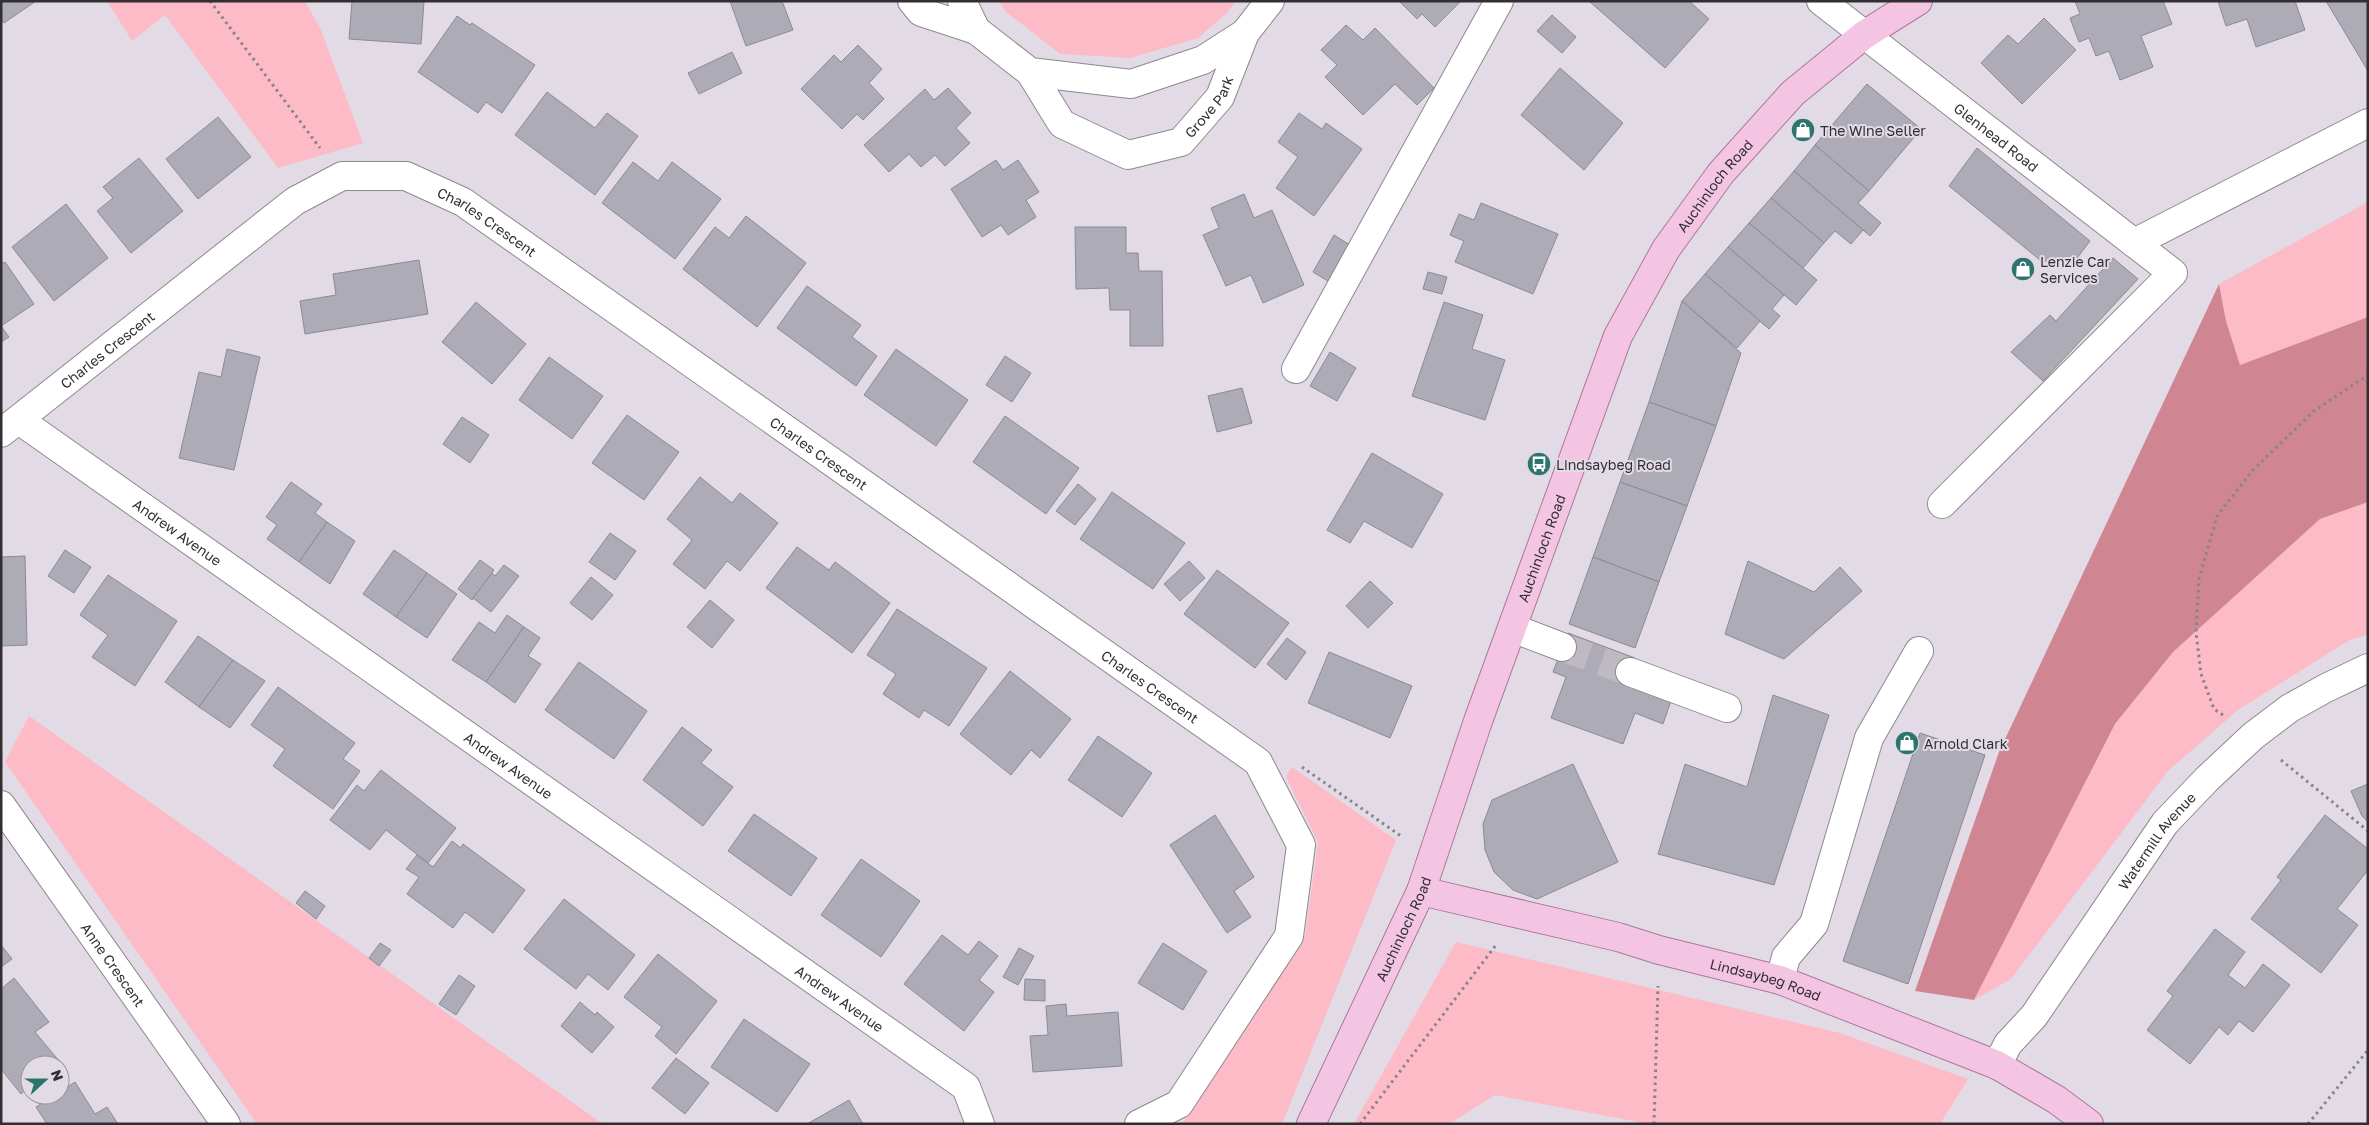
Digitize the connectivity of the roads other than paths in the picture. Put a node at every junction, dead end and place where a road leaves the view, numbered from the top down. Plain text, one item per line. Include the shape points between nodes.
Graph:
1 (912, 1) edge
2 (962, 1) edge
3 (1270, 1) edge
4 (1499, 1) edge
5 (1821, 1) edge
6 (1918, 1) edge
7 (976, 30) junction
8 (1245, 33) junction
9 (1864, 35) junction
10 (1030, 72) junction
11 (2368, 123) edge
12 (2134, 243) junction
13 (1296, 369) dead end
14 (10, 426) edge
15 (1942, 504) dead end
16 (1512, 628) junction
17 (1562, 647) tunnel mouth
18 (1919, 651) dead end
19 (2368, 668) edge
20 (1630, 672) tunnel mouth
21 (1727, 708) dead end
22 (1, 805) edge
23 (1421, 891) junction
24 (1780, 980) junction
25 (1997, 1065) junction
26 (226, 1124) edge
27 (980, 1124) edge
28 (1139, 1124) edge
29 (1311, 1124) edge
30 (2089, 1124) edge

1 - 7 street, Grove Park via 922,12
2 - 7 street, Grove Park
3 - 8 street, Grove Park
4 - 13 street
5 - 9 street, Glenhead Road
6 - 9 main road, Auchinloch Road
7 - 10 street, Grove Park
8 - 10 street, Grove Park via 1203,60 1131,84
8 - 10 street, Grove Park via 1220,97 1181,142 1128,155 1062,124
9 - 12 street, Glenhead Road
9 - 16 main road, Auchinloch Road via 1794,93 1721,173 1666,249 1618,336
11 - 12 street
12 - 15 street, Glenhead Road via 2173,273
14 - 27 street, Andrew Avenue via 966,1087
14 - 28 street, Charles Crescent via 295,201 342,176 406,176 463,202 1258,762 1301,845 1290,936 1179,1104
16 - 17 street
16 - 23 main road, Auchinloch Road
18 - 24 street via 1869,738 1814,924 1786,957
19 - 25 street, Watermill Avenue via 2290,708 2253,736 2165,823 2034,1016 2008,1044
20 - 21 street
22 - 26 street, Anne Crescent
23 - 24 main road, Lindsaybeg Road via 1618,937
23 - 29 main road, Auchinloch Road
24 - 25 main road, Lindsaybeg Road
25 - 30 main road, Lindsaybeg Road

